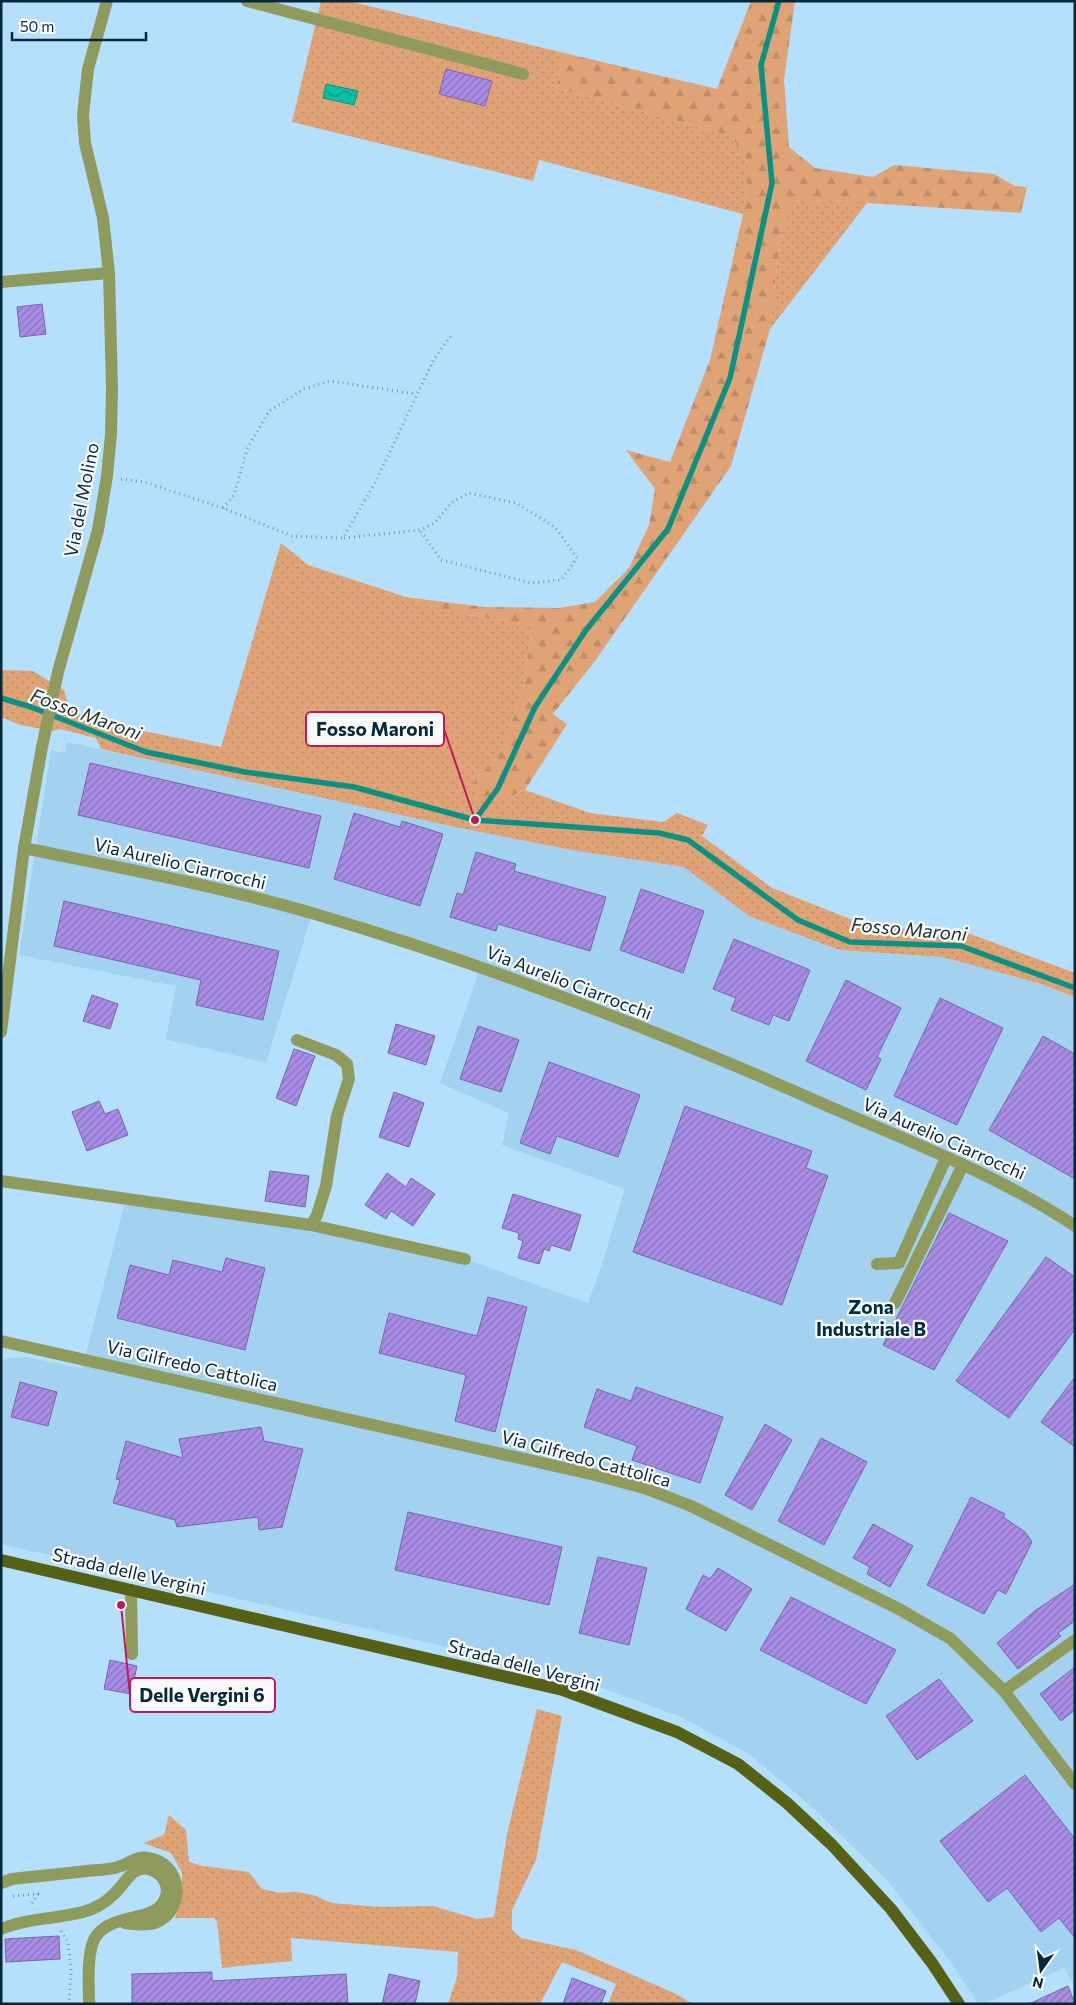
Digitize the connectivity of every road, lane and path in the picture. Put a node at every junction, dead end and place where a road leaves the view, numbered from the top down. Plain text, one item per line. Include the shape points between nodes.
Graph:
1 (107, 1) edge
2 (247, 1) edge
3 (522, 74) dead end
4 (109, 273) junction
5 (1, 282) edge
6 (451, 336) dead end
7 (416, 394) junction
8 (107, 476) junction
9 (223, 508) junction
10 (420, 530) junction
11 (343, 538) junction
12 (24, 848) junction
13 (1, 1032) edge
14 (297, 1040) dead end
15 (946, 1158) junction
16 (963, 1165) junction
17 (1, 1181) edge
18 (311, 1225) junction
19 (1075, 1226) edge
20 (465, 1259) dead end
21 (877, 1264) dead end
22 (895, 1303) dead end
23 (1, 1341) edge
24 (1, 1560) edge
25 (131, 1590) junction
26 (1075, 1640) edge
27 (132, 1654) dead end
28 (1004, 1691) junction
29 (1075, 1784) edge
30 (28, 1878) junction
31 (1, 1883) edge
32 (45, 1918) junction
33 (27, 1921) junction
34 (115, 1922) junction
35 (1, 1929) edge
36 (69, 2004) edge
37 (89, 2004) edge
38 (959, 2004) edge

1 - 4 street, Via del Molino via 88,69 82,115 85,143 103,218
2 - 3 street
4 - 5 street
4 - 8 street, Via del Molino via 112,434
6 - 7 path via 434,359
7 - 9 path via 330,381 304,389 269,411 247,449 234,495
7 - 11 path via 376,482
8 - 9 path via 144,482
8 - 12 street, Via del Molino via 98,530 58,672
9 - 11 path via 292,536
10 - 10 path via 435,523 451,503 469,493 516,503 555,527 576,558 561,580 531,583 441,560
10 - 11 path
12 - 13 street, Via del Molino
12 - 15 street, Via Aurelio Ciarrocchi via 209,887 312,913 411,944 550,992 748,1071
14 - 18 street via 336,1055 347,1064 349,1079 337,1116 326,1186
15 - 16 street, Via Aurelio Ciarrocchi
15 - 21 street via 899,1263
16 - 19 street, Via Aurelio Ciarrocchi via 1014,1189
16 - 22 street
17 - 18 street
18 - 20 street
23 - 28 street, Via Gilfredo Cattolica via 644,1488 691,1506 899,1609 950,1639
24 - 25 main road, Strada delle Vergini
25 - 27 street
25 - 38 main road, Strada delle Vergini via 563,1690 677,1732 738,1764 832,1845 891,1909
26 - 28 street
28 - 29 street, Via Gilfredo Cattolica
30 - 31 street
30 - 33 path via 12,1896 38,1894 26,1912
30 - 34 street via 118,1867 137,1858 155,1860 167,1867 177,1886 175,1904 170,1912 148,1924
32 - 33 street
32 - 34 street via 84,1911 100,1904 114,1895 135,1871 146,1869 158,1873 167,1889 161,1905 151,1912
32 - 36 path via 59,1928 68,1942 71,1970
33 - 35 street
34 - 37 street via 99,1933 90,1950

